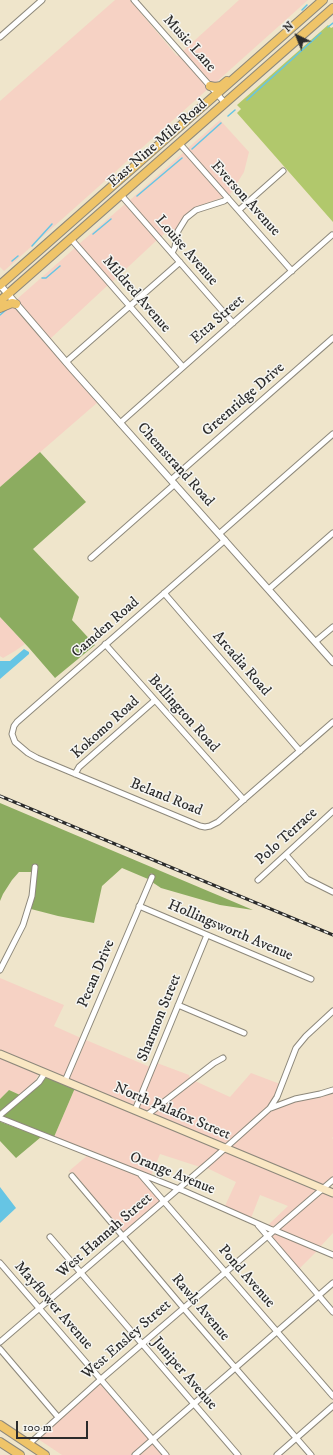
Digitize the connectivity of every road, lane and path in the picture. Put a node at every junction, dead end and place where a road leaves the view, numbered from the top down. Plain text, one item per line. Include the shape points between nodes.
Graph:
1 (42, 0) edge
2 (134, 0) edge
3 (323, 0) edge
4 (326, 0) edge
5 (333, 8) edge
6 (0, 37) edge
7 (286, 50) junction
8 (262, 54) junction
9 (210, 86) junction
10 (217, 94) junction
11 (226, 103) junction
12 (203, 107) junction
13 (180, 144) junction
14 (144, 152) dead end
15 (140, 162) junction
16 (132, 169) junction
17 (283, 171) dead end
18 (121, 195) junction
19 (228, 198) junction
20 (86, 210) junction
21 (239, 210) junction
22 (332, 235) edge
23 (71, 239) junction
24 (172, 253) junction
25 (180, 262) junction
26 (292, 271) junction
27 (0, 276) edge
28 (0, 285) edge
29 (4, 295) edge
30 (0, 301) edge
31 (16, 304) junction
32 (130, 306) junction
33 (0, 308) edge
34 (233, 323) junction
35 (333, 338) edge
36 (66, 362) junction
37 (183, 367) junction
38 (120, 423) junction
39 (333, 434) edge
40 (173, 482) junction
41 (333, 533) edge
42 (219, 534) junction
43 (225, 540) junction
44 (91, 558) dead end
45 (269, 589) junction
46 (164, 593) junction
47 (333, 627) edge
48 (316, 642) junction
49 (105, 644) junction
50 (333, 662) edge
51 (154, 701) junction
52 (333, 722) edge
53 (13, 739) joint
54 (300, 751) junction
55 (75, 774) junction
56 (244, 800) junction
57 (333, 811) edge
58 (286, 855) junction
59 (35, 867) dead end
60 (152, 876) dead end
61 (258, 880) dead end
62 (333, 892) edge
63 (139, 906) junction
64 (207, 935) junction
65 (0, 970) edge
66 (311, 979) dead end
67 (178, 1005) junction
68 (333, 1011) edge
69 (244, 1033) dead end
70 (0, 1054) edge
71 (223, 1058) dead end
72 (45, 1073) junction
73 (65, 1081) junction
74 (333, 1090) edge
75 (270, 1108) junction
76 (135, 1110) junction
77 (146, 1115) junction
78 (0, 1116) edge
79 (224, 1148) junction
80 (139, 1174) junction
81 (72, 1176) dead end
82 (333, 1180) edge
83 (178, 1189) junction
84 (322, 1189) junction
85 (333, 1194) edge
86 (164, 1201) junction
87 (256, 1223) junction
88 (274, 1230) junction
89 (123, 1236) junction
90 (267, 1236) junction
91 (50, 1237) dead end
92 (333, 1255) edge
93 (0, 1263) edge
94 (225, 1272) junction
95 (80, 1273) junction
96 (333, 1283) edge
97 (318, 1295) junction
98 (39, 1308) junction
99 (183, 1308) junction
100 (333, 1312) edge
101 (277, 1331) junction
102 (0, 1342) edge
103 (142, 1344) junction
104 (0, 1349) edge
105 (235, 1367) junction
106 (100, 1380) junction
107 (333, 1396) edge
108 (194, 1403) junction
109 (333, 1406) edge
110 (58, 1417) junction
111 (0, 1425) edge
112 (0, 1430) edge
113 (20, 1438) junction
114 (296, 1438) junction
115 (152, 1439) junction
116 (0, 1442) edge
117 (29, 1444) junction
118 (20, 1455) edge
119 (45, 1455) edge
120 (135, 1455) edge
121 (166, 1455) edge
122 (238, 1455) edge
123 (277, 1455) edge
124 (311, 1455) edge

1 - 6 street
2 - 9 street, Music Lane
3 - 8 main road, East Nine Mile Road
4 - 7 main road via 328,8 307,26
5 - 7 main road, East Nine Mile Road
7 - 11 main road, East Nine Mile Road
8 - 9 main road via 221,86
8 - 10 main road, East Nine Mile Road
9 - 10 street, Music Lane
10 - 11 street, Music Lane
10 - 12 main road, East Nine Mile Road
10 - 13 main road via 218,101 215,107 183,136
11 - 13 main road, East Nine Mile Road
12 - 14 main road via 193,111
12 - 15 main road, East Nine Mile Road
13 - 18 main road, East Nine Mile Road
13 - 19 street, Everson Avenue
15 - 16 main road, East Nine Mile Road
15 - 18 main road via 123,183
16 - 20 main road, East Nine Mile Road
16 - 27 main road via 120,174 9,272
17 - 21 street
18 - 23 main road, East Nine Mile Road
18 - 24 street, Louise Avenue
19 - 21 street, Everson Avenue
19 - 24 street via 196,210 186,218 178,231 176,247
20 - 28 main road, East Nine Mile Road
20 - 29 main road via 76,224 14,279
21 - 26 street, Everson Avenue
22 - 26 street, Etta Street
23 - 29 main road, East Nine Mile Road
23 - 32 street, Mildred Avenue
24 - 25 street, Louise Avenue
25 - 32 street
25 - 34 street, Louise Avenue
26 - 34 street, Etta Street
28 - 29 main road
29 - 30 main road, East Nine Mile Road
29 - 31 street, Chemstrand Road
31 - 33 main road
31 - 36 street, Chemstrand Road
32 - 36 street
32 - 37 street, Mildred Avenue
34 - 37 street, Etta Street
35 - 40 street, Greenridge Drive
36 - 38 street, Chemstrand Road
37 - 38 street, Etta Street
38 - 40 street, Chemstrand Road
39 - 42 street
40 - 42 street, Chemstrand Road
40 - 44 street, Greenridge Drive
41 - 45 street
42 - 43 street, Chemstrand Road
43 - 45 street, Chemstrand Road
43 - 46 street, Camden Road
45 - 48 street, Chemstrand Road
46 - 49 street, Camden Road
46 - 54 street, Arcadia Road
47 - 48 street
48 - 50 street, Chemstrand Road
49 - 51 street, Bellington Road
49 - 53 street, Camden Road via 17,722 13,730
51 - 55 street, Kokomo Road via 79,767
51 - 56 street, Bellington Road
52 - 54 street, Beland Road
53 - 55 street, Beland Road via 28,753
54 - 56 street, Beland Road
55 - 56 street, Beland Road via 205,827 215,824
57 - 58 street, Polo Terrace
58 - 61 street, Polo Terrace
58 - 62 street via 307,879
59 - 65 street via 32,896 23,925
60 - 63 street, Pecan Drive
63 - 64 street, Hollingsworth Avenue
63 - 73 street, Pecan Drive
64 - 66 street, Hollingsworth Avenue
64 - 67 street, Sharmon Street
67 - 69 street
67 - 76 street, Sharmon Street
68 - 75 street via 296,1048 277,1097
70 - 72 main road, North Palafox Street
71 - 77 street
72 - 73 main road, North Palafox Street
72 - 78 street via 39,1082
73 - 76 main road, North Palafox Street
74 - 75 street
75 - 79 street, West Hannah Street
76 - 77 main road, North Palafox Street
77 - 79 main road, North Palafox Street
78 - 80 street, Orange Avenue
79 - 83 street, West Hannah Street
79 - 84 main road, North Palafox Street
80 - 83 street, Orange Avenue
80 - 86 street, Pond Avenue
81 - 89 street, Rawls Avenue
82 - 84 street, West Ensley Street
83 - 86 street, West Hannah Street
83 - 87 street, Orange Avenue
84 - 85 main road, North Palafox Street
84 - 88 street, West Ensley Street
86 - 89 street, West Hannah Street
86 - 94 street, Pond Avenue
87 - 88 street, Orange Avenue
87 - 90 street
88 - 90 street, West Ensley Street
88 - 92 street, Orange Avenue
89 - 95 street, West Hannah Street
89 - 99 street, Rawls Avenue
90 - 94 street, West Ensley Street
90 - 97 street
91 - 95 street, Juniper Avenue
93 - 98 street, Mayflower Avenue
94 - 99 street, West Ensley Street
94 - 101 street, Pond Avenue
95 - 98 street, West Hannah Street
95 - 103 street, Juniper Avenue
96 - 97 street
97 - 100 street
97 - 101 street
98 - 102 street, West Hannah Street
98 - 106 street, Mayflower Avenue
99 - 103 street, West Ensley Street
99 - 105 street, Rawls Avenue
101 - 105 street
101 - 107 street, Pond Avenue
103 - 106 street, West Ensley Street
103 - 108 street, Juniper Avenue
104 - 110 street
105 - 108 street
105 - 114 street, Rawls Avenue
106 - 110 street, West Ensley Street
106 - 115 street, Mayflower Avenue
108 - 115 street
108 - 122 street, Juniper Avenue
109 - 114 street
110 - 117 street, West Ensley Street
111 - 113 main road
112 - 113 main road
113 - 117 main road
114 - 123 street
114 - 124 street, Rawls Avenue
115 - 120 street
115 - 121 street, Mayflower Avenue
116 - 118 main road
117 - 119 main road

